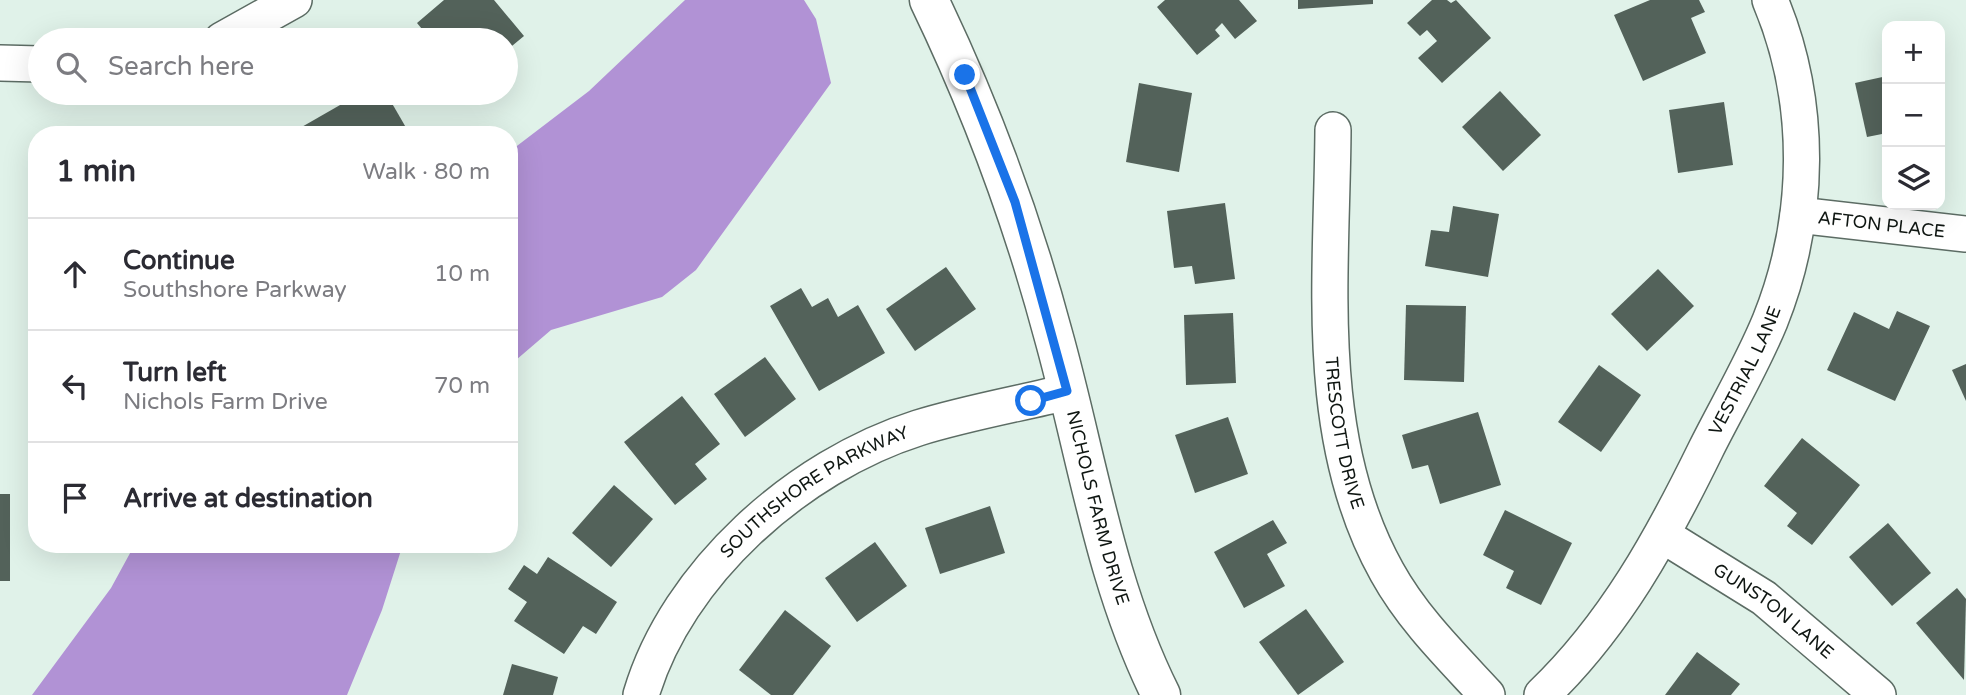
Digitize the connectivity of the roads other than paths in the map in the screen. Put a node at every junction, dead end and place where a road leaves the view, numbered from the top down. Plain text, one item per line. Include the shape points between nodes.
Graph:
1 (295, 0) edge
2 (929, 0) edge
3 (1770, 0) edge
4 (244, 28) edge
5 (0, 63) edge
6 (28, 64) edge
7 (1333, 130) dead end
8 (1798, 215) junction
9 (1966, 234) edge
10 (1067, 391) junction
11 (1664, 536) junction
12 (641, 695) edge
13 (1161, 695) edge
14 (1487, 695) edge
15 (1542, 695) edge
16 (1878, 695) edge

1 - 4 street
2 - 10 street, NICHOLS FARM DRIVE via 965,75 1015,202
3 - 8 street, VESTRIAL LANE via 1790,57 1799,110 1803,162
5 - 6 street
7 - 14 street, TRESCOTT DRIVE via 1332,384 1342,453 1387,572 1420,623
8 - 9 street, AFTON PLACE
8 - 11 street, VESTRIAL LANE via 1787,272 1769,322
10 - 12 street, SOUTHSHORE PARKWAY via 918,428 868,447 774,506 698,587 666,636
10 - 13 street, NICHOLS FARM DRIVE via 1114,579
11 - 15 street, VESTRIAL LANE via 1611,618
11 - 16 street, GUNSTON LANE via 1764,598

